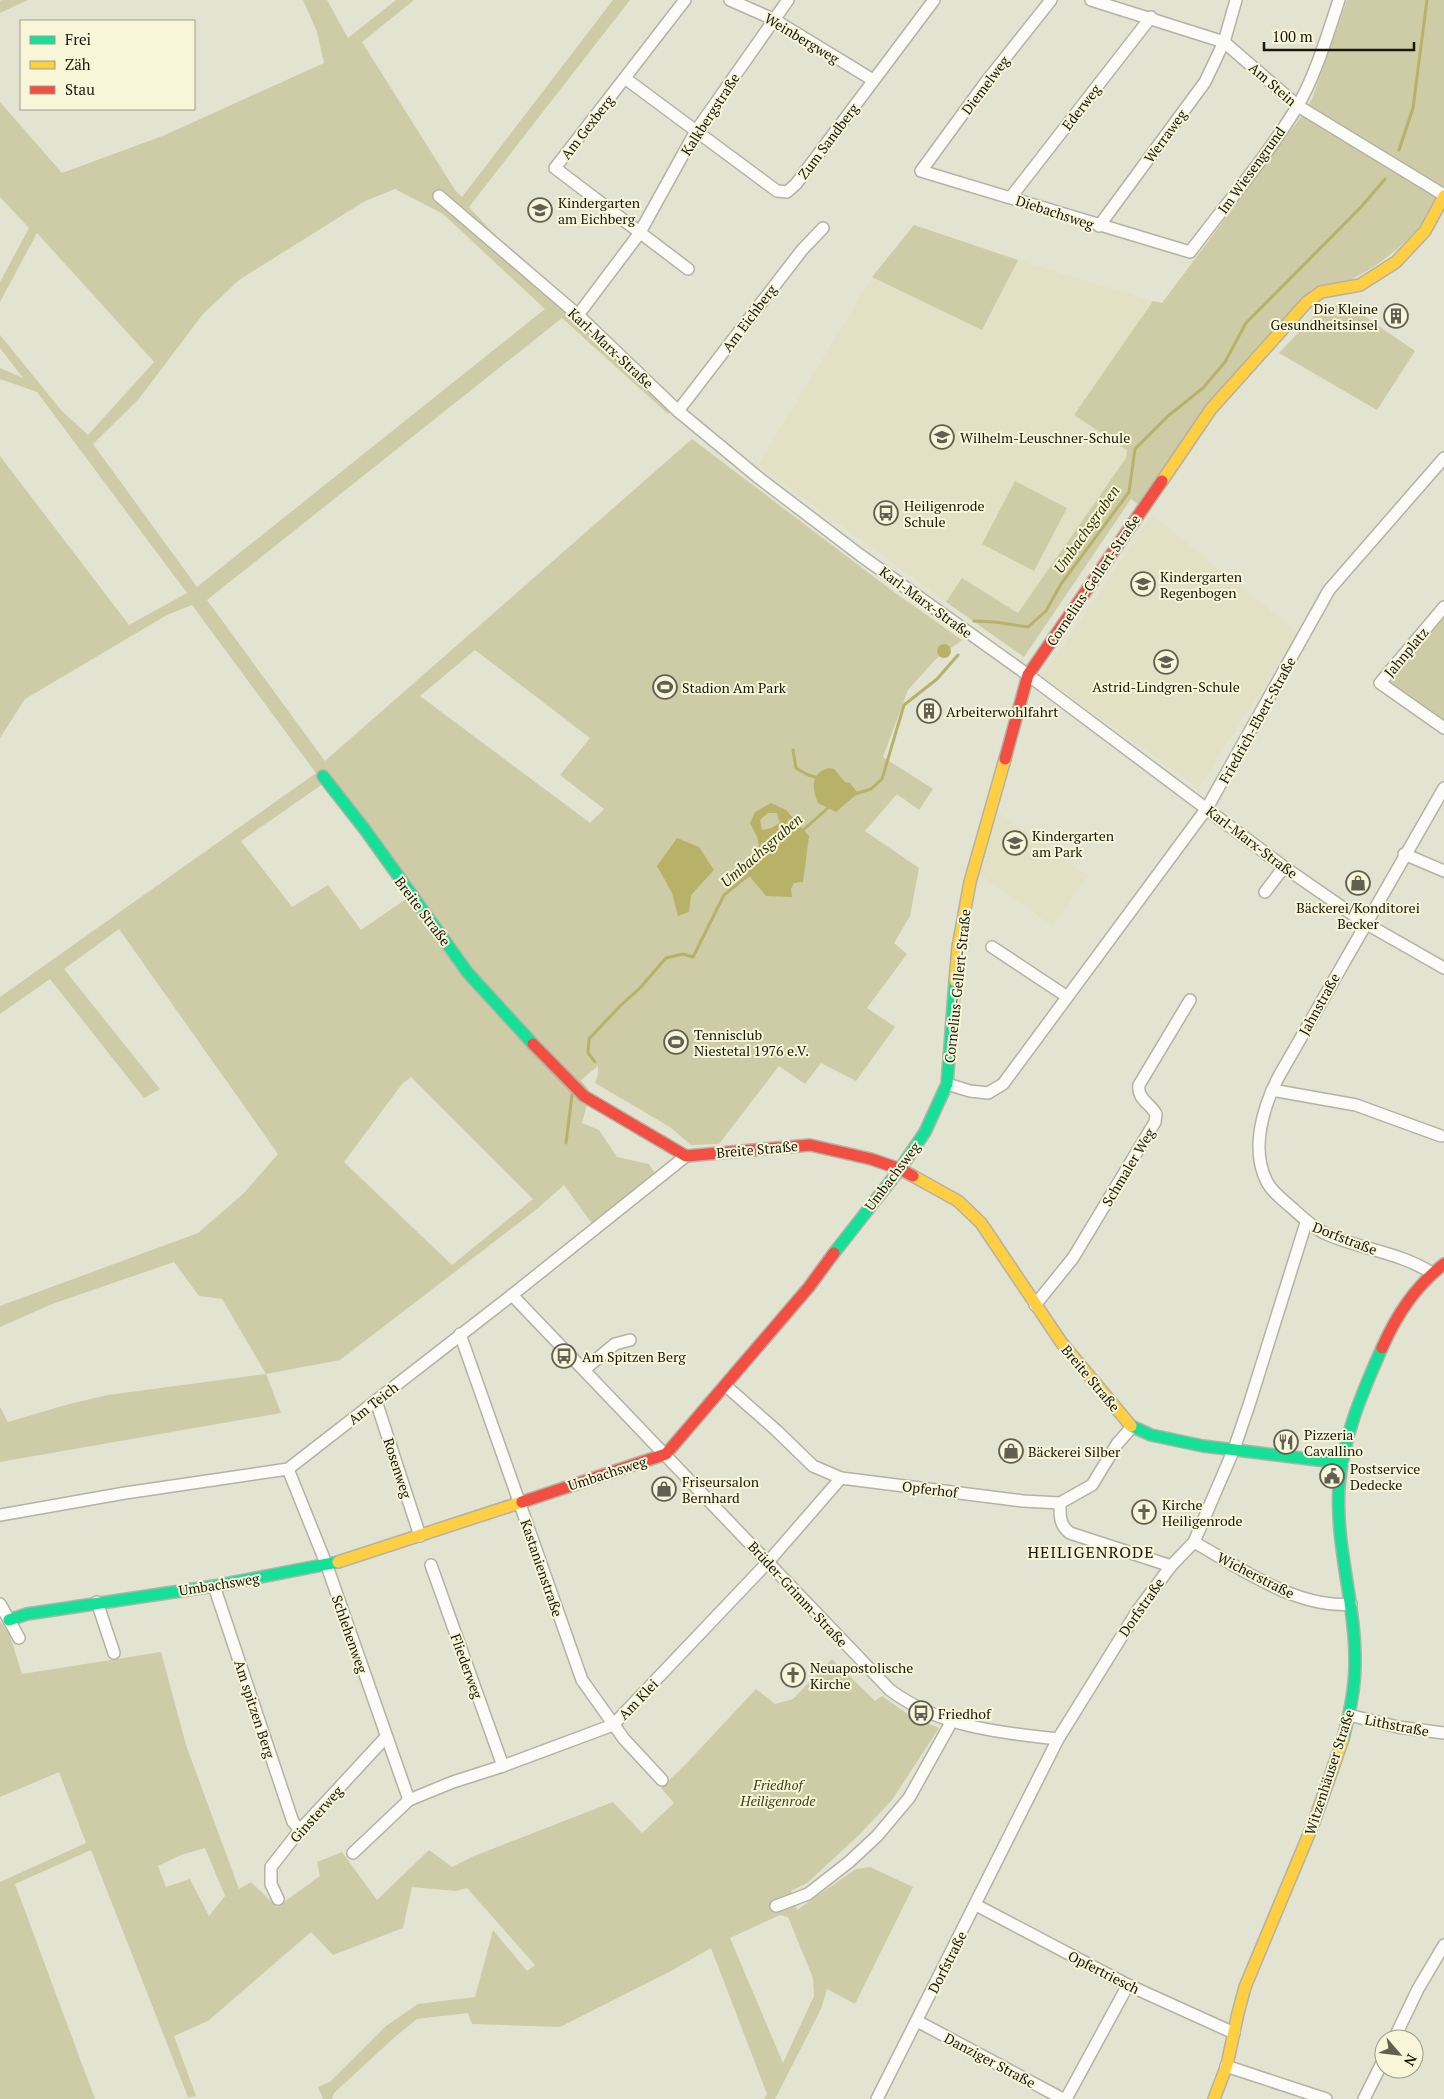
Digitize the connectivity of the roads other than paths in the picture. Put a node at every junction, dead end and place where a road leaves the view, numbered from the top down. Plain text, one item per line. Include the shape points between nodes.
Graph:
1 (685, 0) edge
2 (730, 0) edge
3 (788, 0) edge
4 (934, 0) edge
5 (1051, 0) edge
6 (1091, 0) edge
7 (1236, 0) edge
8 (1339, 0) edge
9 (1150, 17) junction
10 (773, 19) junction
11 (1224, 42) junction
12 (626, 79) junction
13 (873, 80) junction
14 (1298, 106) junction
15 (696, 131) junction
16 (921, 171) joint
17 (439, 196) dead end
18 (1444, 196) edge
19 (1011, 197) junction
20 (1099, 226) junction
21 (823, 228) dead end
22 (639, 234) junction
23 (1190, 252) joint
24 (688, 270) dead end
25 (578, 315) junction
26 (678, 411) junction
27 (1444, 458) edge
28 (1444, 607) edge
29 (1028, 675) junction
30 (1444, 728) edge
31 (323, 776) dead end
32 (1444, 788) edge
33 (1207, 808) junction
34 (1404, 854) junction
35 (1284, 867) junction
36 (1444, 871) edge
37 (1265, 892) dead end
38 (1365, 923) junction
39 (992, 947) dead end
40 (1444, 968) edge
41 (1066, 996) junction
42 (1190, 1000) dead end
43 (947, 1084) junction
44 (1272, 1090) junction
45 (1440, 1136) dead end
46 (686, 1156) junction
47 (900, 1169) junction
48 (1306, 1222) junction
49 (1444, 1264) edge
50 (1432, 1272) junction
51 (512, 1296) junction
52 (1035, 1305) junction
53 (460, 1334) junction
54 (630, 1340) dead end
55 (585, 1369) junction
56 (726, 1386) junction
57 (376, 1401) junction
58 (1132, 1428) junction
59 (1234, 1449) junction
60 (666, 1454) junction
61 (1341, 1463) junction
62 (288, 1469) junction
63 (841, 1478) junction
64 (519, 1502) junction
65 (1060, 1503) junction
66 (0, 1515) edge
67 (420, 1536) junction
68 (1194, 1542) junction
69 (768, 1562) junction
70 (431, 1565) dead end
71 (327, 1566) junction
72 (1171, 1566) junction
73 (214, 1586) junction
74 (97, 1602) junction
75 (0, 1604) edge
76 (1351, 1604) junction
77 (9, 1620) junction
78 (19, 1638) dead end
79 (114, 1653) dead end
80 (1349, 1715) junction
81 (952, 1721) junction
82 (613, 1725) junction
83 (1444, 1733) edge
84 (386, 1737) junction
85 (1058, 1739) junction
86 (503, 1766) junction
87 (662, 1780) dead end
88 (409, 1800) junction
89 (300, 1830) junction
90 (352, 1852) dead end
91 (278, 1899) dead end
92 (976, 1905) junction
93 (776, 1906) dead end
94 (1444, 1945) edge
95 (1128, 1985) junction
96 (917, 2021) junction
97 (1399, 2029) edge
98 (1234, 2033) junction
99 (1226, 2066) junction
100 (1374, 2079) edge
101 (877, 2099) edge
102 (1065, 2099) edge
103 (1214, 2099) edge
104 (1326, 2099) edge
105 (1364, 2099) edge

1 - 12 street, Am Gexberg
2 - 10 street, Weinbergweg
3 - 10 street, Kalkbergstraße
4 - 13 street, Zum Sandberg
5 - 16 street, Diemelweg
6 - 9 street, Am Stein
7 - 11 street, Werraweg
8 - 14 street, Im Wiesengrund
9 - 11 street, Am Stein
9 - 19 street, Ederweg
10 - 13 street, Weinbergweg
10 - 15 street, Kalkbergstraße
11 - 14 street, Am Stein
11 - 20 street, Werraweg via 1205,82
12 - 15 street
12 - 22 street, Am Gexberg via 555,168
13 - 15 street, Zum Sandberg via 787,192 777,191
14 - 18 street, Am Stein
14 - 23 street, Im Wiesengrund
15 - 22 street, Kalkbergstraße
16 - 19 street, Diebachsweg
17 - 25 street, Karl-Marx-Straße
18 - 29 street, Cornelius-Gellert-Straße via 1425,231 1396,262 1360,285 1321,292 1308,302 1221,397
19 - 20 street, Diebachsweg
20 - 23 street, Diebachsweg
21 - 26 street, Am Eichberg via 802,250
22 - 24 street
22 - 25 street, Kalkbergstraße
25 - 26 street, Karl-Marx-Straße
26 - 29 street, Karl-Marx-Straße via 856,552
27 - 33 street, Friedrich-Ebert-Straße via 1329,590
28 - 30 street, Jahnplatz via 1380,683
29 - 33 street, Karl-Marx-Straße
29 - 43 street, Cornelius-Gellert-Straße via 963,913
31 - 46 street, Breite Straße via 468,973 506,1016 584,1096
32 - 34 street, Jahnstraße
33 - 35 street, Karl-Marx-Straße
33 - 41 street, Friedrich-Ebert-Straße
34 - 36 street
34 - 38 street, Jahnstraße
35 - 37 street
35 - 38 street, Karl-Marx-Straße
38 - 40 street, Karl-Marx-Straße
38 - 44 street, Jahnstraße
39 - 41 street
41 - 43 street, Friedrich-Ebert-Straße via 1003,1084 988,1093
42 - 52 street, Schmaler Weg via 1139,1085 1141,1097 1156,1114 1155,1122 1073,1258
43 - 47 street, Umbachsweg via 925,1132
44 - 45 street via 1356,1105
44 - 48 street, Jahnstraße via 1258,1157 1268,1183
46 - 47 street, Breite Straße via 810,1144
46 - 51 street, Am Teich
47 - 52 street, Breite Straße via 958,1201 982,1223
47 - 56 street, Umbachsweg via 809,1287
48 - 50 street, Dorfstraße via 1325,1233 1418,1264
48 - 59 street, Dorfstraße
49 - 50 street, Witzenhäuser Straße
50 - 61 street, Witzenhäuser Straße via 1395,1317 1355,1409
51 - 53 street, Am Teich
51 - 55 street, Brüder-Grimm-Straße
52 - 58 street, Breite Straße
53 - 57 street, Am Teich
53 - 64 street, Kastanienstraße
54 - 55 street via 615,1344
55 - 60 street, Brüder-Grimm-Straße
56 - 60 street, Umbachsweg
56 - 63 street, Opferhof via 813,1466
57 - 62 street, Am Teich
57 - 67 street, Rosenweg
58 - 59 street via 1177,1441
58 - 65 street via 1116,1444 1092,1485
59 - 61 street
59 - 68 street, Dorfstraße
60 - 64 street, Umbachsweg
60 - 69 street, Brüder-Grimm-Straße
61 - 76 street, Witzenhäuser Straße via 1339,1507
62 - 66 street, Am Teich
62 - 71 street, Schlehenweg
63 - 65 street, Opferhof
63 - 69 street, Am Klei
64 - 67 street, Umbachsweg
64 - 82 street, Kastanienstraße via 582,1680
65 - 72 street via 1060,1521 1070,1533
67 - 71 street, Umbachsweg
68 - 72 street, Dorfstraße
68 - 76 street, Wicherstraße via 1266,1583 1299,1597
69 - 81 street, Brüder-Grimm-Straße via 890,1690 919,1708
69 - 82 street, Am Klei
70 - 86 street, Fliederweg
71 - 73 street, Umbachsweg
71 - 84 street, Schlehenweg
72 - 85 street, Dorfstraße via 1138,1610
73 - 74 street, Umbachsweg
73 - 89 street, Am spitzen Berg via 293,1822
74 - 77 street, Umbachsweg
74 - 79 street
75 - 77 street
76 - 80 street, Witzenhäuser Straße via 1356,1653
77 - 78 street
80 - 83 street, Lithstraße via 1398,1727
80 - 98 street, Witzenhäuser Straße via 1320,1810 1242,1996
81 - 85 street, Brüder-Grimm-Straße via 1002,1733
81 - 93 street via 909,1798 877,1836 808,1894
82 - 86 street, Am Klei
82 - 87 street, Kastanienstraße
84 - 88 street, Schlehenweg
84 - 89 street, Ginsterweg
85 - 92 street, Dorfstraße
86 - 88 street, Am Klei
88 - 90 street, Am Klei
89 - 91 street, Ginsterweg via 271,1867 271,1884
92 - 95 street, Opfertriesch
92 - 96 street, Dorfstraße
94 - 97 street
95 - 98 street, Opfertriesch
95 - 102 street
96 - 101 street, Dorfstraße
96 - 102 street, Danziger Straße
98 - 99 street, Witzenhäuser Straße
99 - 103 street, Witzenhäuser Straße
99 - 104 street
100 - 105 street

